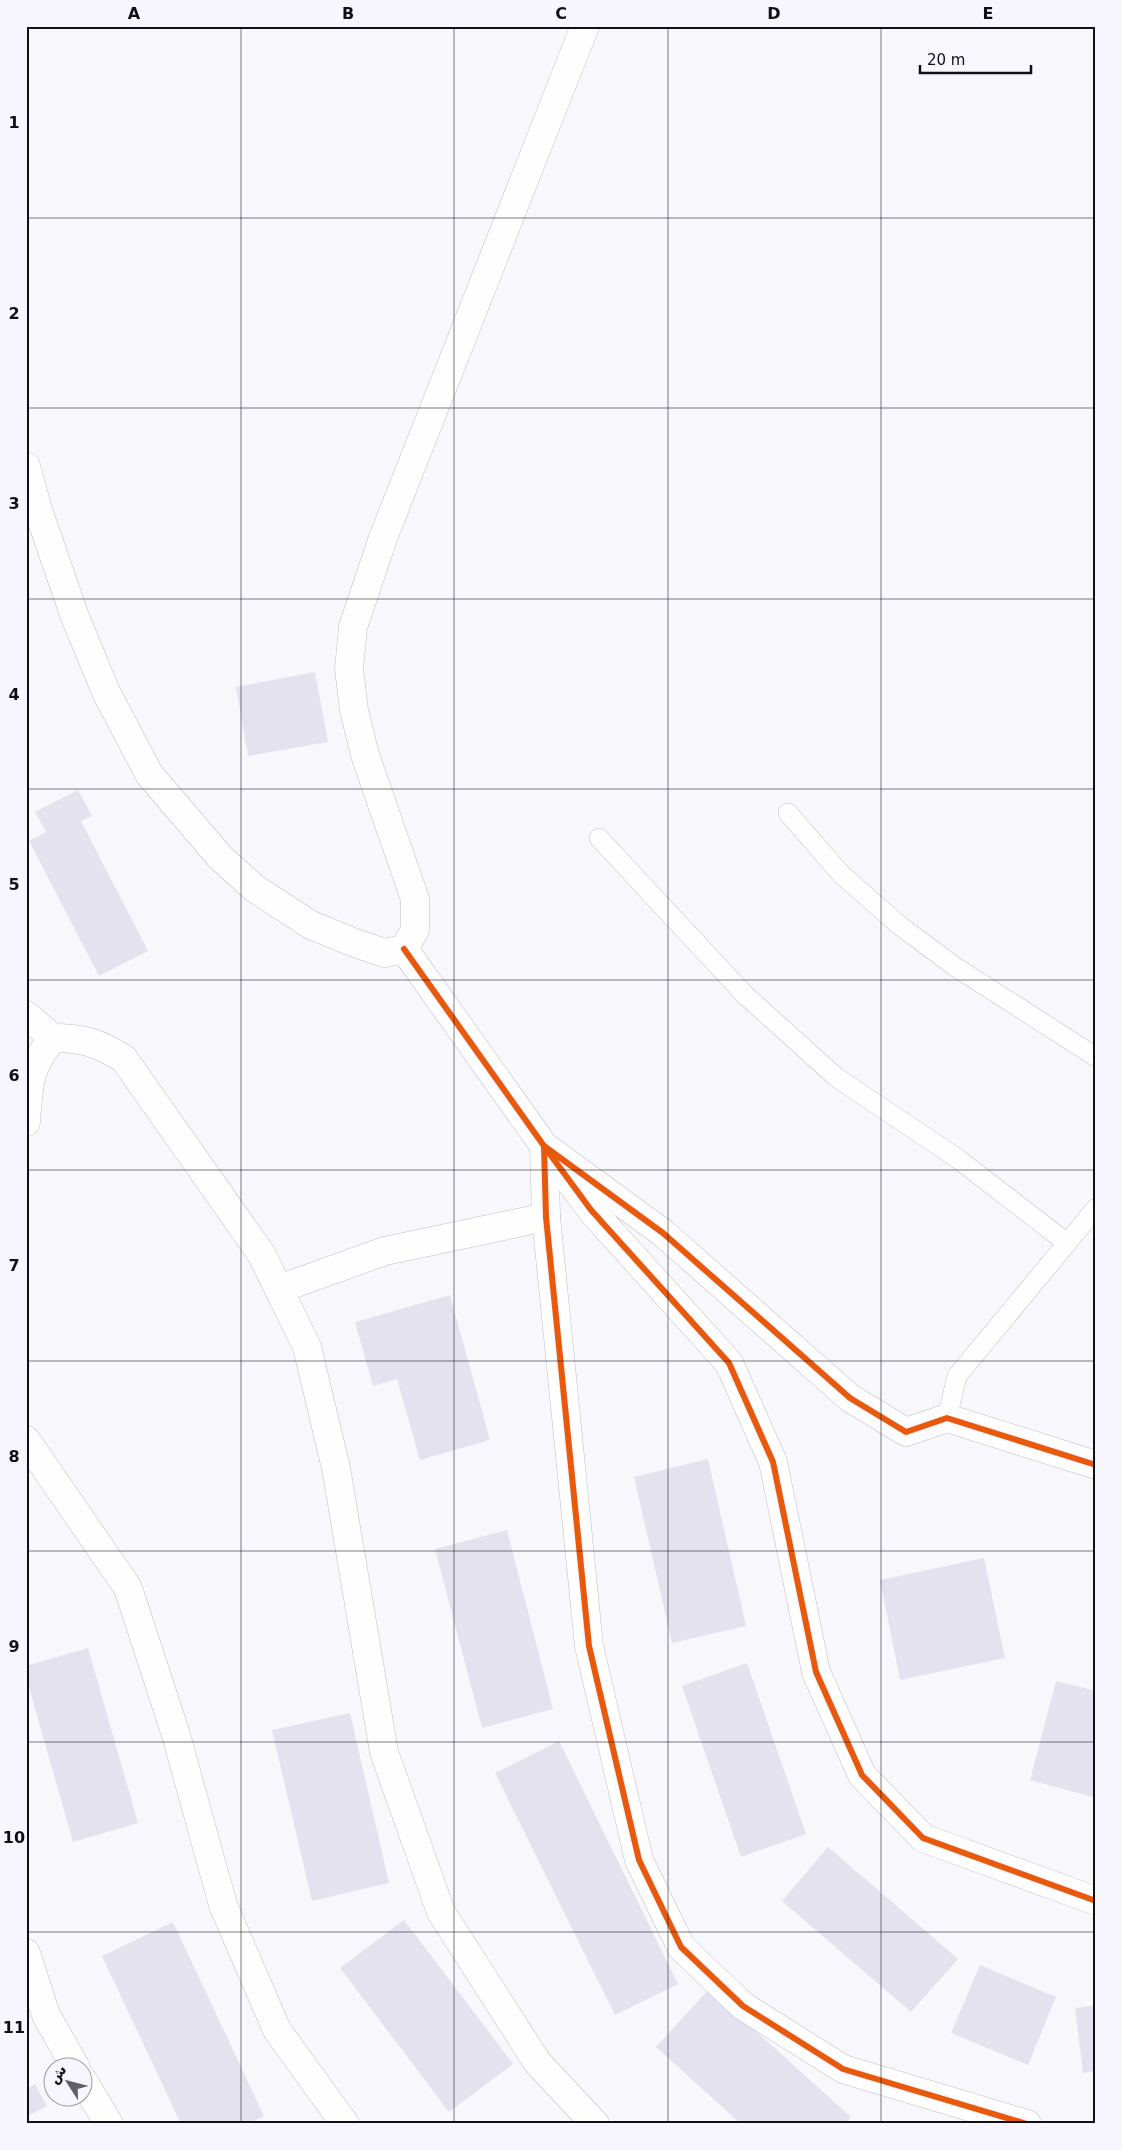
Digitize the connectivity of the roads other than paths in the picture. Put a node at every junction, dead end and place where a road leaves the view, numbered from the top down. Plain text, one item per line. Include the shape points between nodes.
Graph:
1 (585, 26) edge
2 (26, 466) edge
3 (788, 813) dead end
4 (599, 838) dead end
5 (404, 950) junction
6 (26, 1015) edge
7 (53, 1038) junction
8 (1096, 1057) edge
9 (26, 1122) edge
10 (544, 1146) junction
11 (1096, 1208) edge
12 (546, 1217) junction
13 (1067, 1244) junction
14 (279, 1289) junction
15 (947, 1418) junction
16 (26, 1440) edge
17 (1096, 1465) edge
18 (1096, 1901) edge
19 (26, 1953) edge
20 (70, 2058) edge
21 (92, 2096) edge
22 (109, 2124) edge
23 (345, 2124) edge
24 (594, 2124) edge
25 (1027, 2124) edge

1 - 5 street via 383,538 353,627 348,669 354,710 365,755 415,899 415,930
2 - 5 street via 75,617 106,692 149,774 220,856 254,888 311,925 384,953
3 - 8 lane via 841,874 899,924 954,966
4 - 13 lane via 745,995 836,1078 958,1159
5 - 10 street
6 - 7 street
7 - 9 street via 32,1069
7 - 14 street via 77,1038 103,1046 124,1059 262,1255
10 - 12 street
10 - 15 street via 663,1233 850,1398 906,1432
10 - 18 street via 591,1210 729,1363 773,1462 816,1672 862,1775 922,1838
11 - 13 lane
12 - 14 street via 385,1251
12 - 25 street via 589,1646 639,1860 681,1947 742,2006 843,2069
13 - 15 lane via 958,1376
14 - 24 street via 308,1347 336,1468 384,1752 441,1912 537,2062
15 - 17 street
16 - 23 street via 128,1588 176,1735 223,1905 278,2030
19 - 20 street via 46,2015
21 - 22 street

